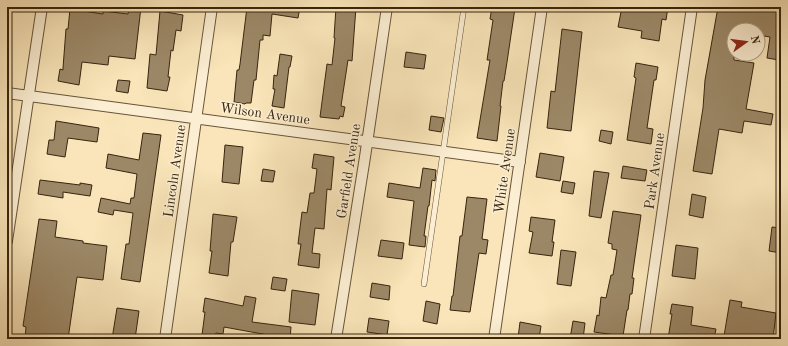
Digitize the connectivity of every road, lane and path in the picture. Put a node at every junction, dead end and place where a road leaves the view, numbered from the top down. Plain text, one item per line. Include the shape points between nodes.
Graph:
1 (42, 7) edge
2 (212, 7) edge
3 (387, 7) edge
4 (464, 7) edge
5 (542, 7) edge
6 (692, 7) edge
7 (7, 93) edge
8 (29, 96) junction
9 (196, 118) junction
10 (367, 142) junction
11 (443, 151) junction
12 (520, 162) junction
13 (7, 241) edge
14 (424, 284) dead end
15 (165, 339) edge
16 (336, 339) edge
17 (494, 339) edge
18 (644, 339) edge

1 - 8 street
2 - 9 street, Lincoln Avenue
3 - 10 street, Garfield Avenue
4 - 11 lane
5 - 12 street, White Avenue
6 - 18 street, Park Avenue
7 - 8 street, Wilson Avenue
8 - 9 street, Wilson Avenue
8 - 13 street
9 - 10 street, Wilson Avenue
9 - 15 street, Lincoln Avenue
10 - 11 street, Wilson Avenue
10 - 16 street, Garfield Avenue
11 - 12 street, Wilson Avenue
11 - 14 lane
12 - 17 street, White Avenue

